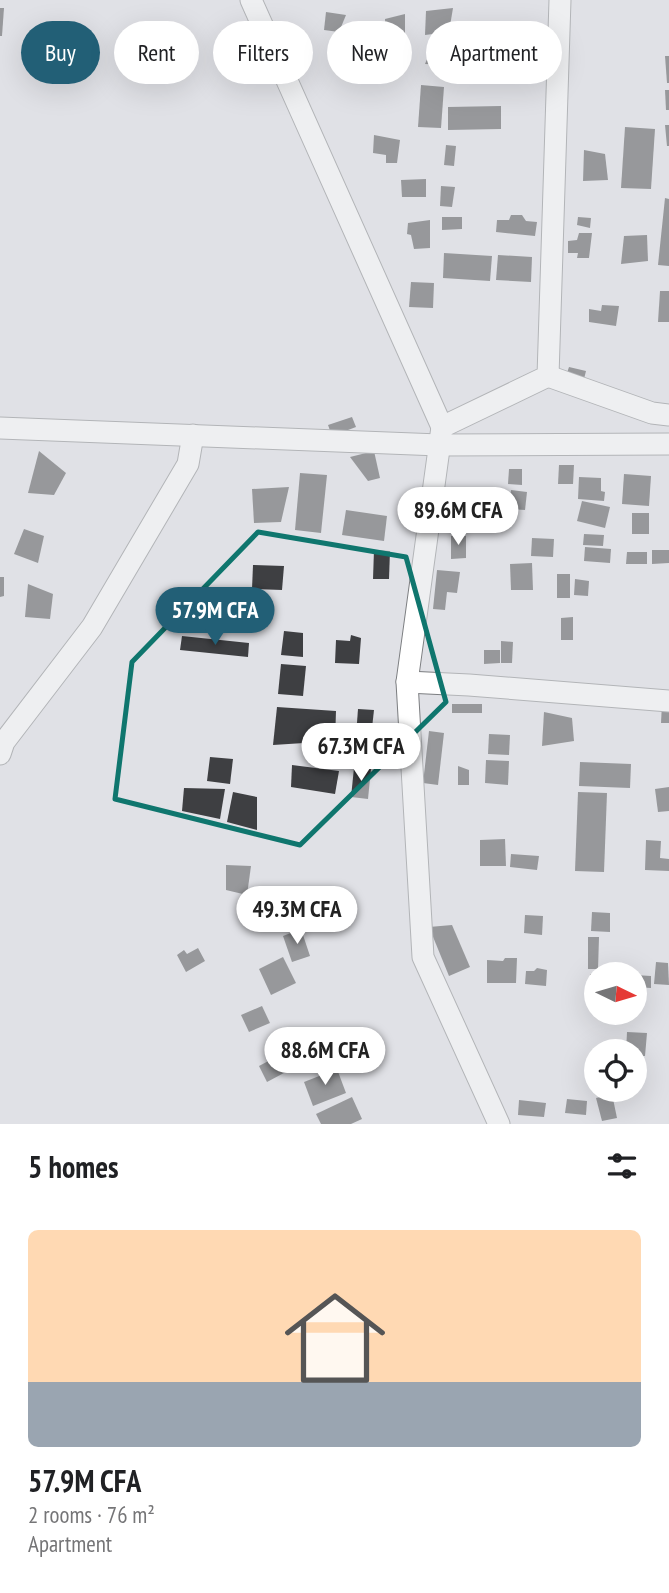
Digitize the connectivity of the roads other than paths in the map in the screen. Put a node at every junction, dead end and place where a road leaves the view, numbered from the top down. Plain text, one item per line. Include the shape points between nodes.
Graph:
1 (251, 0) edge
2 (561, 0) edge
3 (548, 376) junction
4 (669, 415) edge
5 (0, 428) edge
6 (193, 435) junction
7 (441, 436) junction
8 (669, 444) edge
9 (407, 682) junction
10 (669, 701) edge
11 (0, 754) edge
12 (499, 1124) edge

1 - 7 street
2 - 3 street
3 - 4 street
3 - 7 street
5 - 6 street
6 - 7 street
6 - 11 street via 188,464 92,627 4,742
7 - 8 street
7 - 9 street
9 - 10 street
9 - 12 street via 423,957

